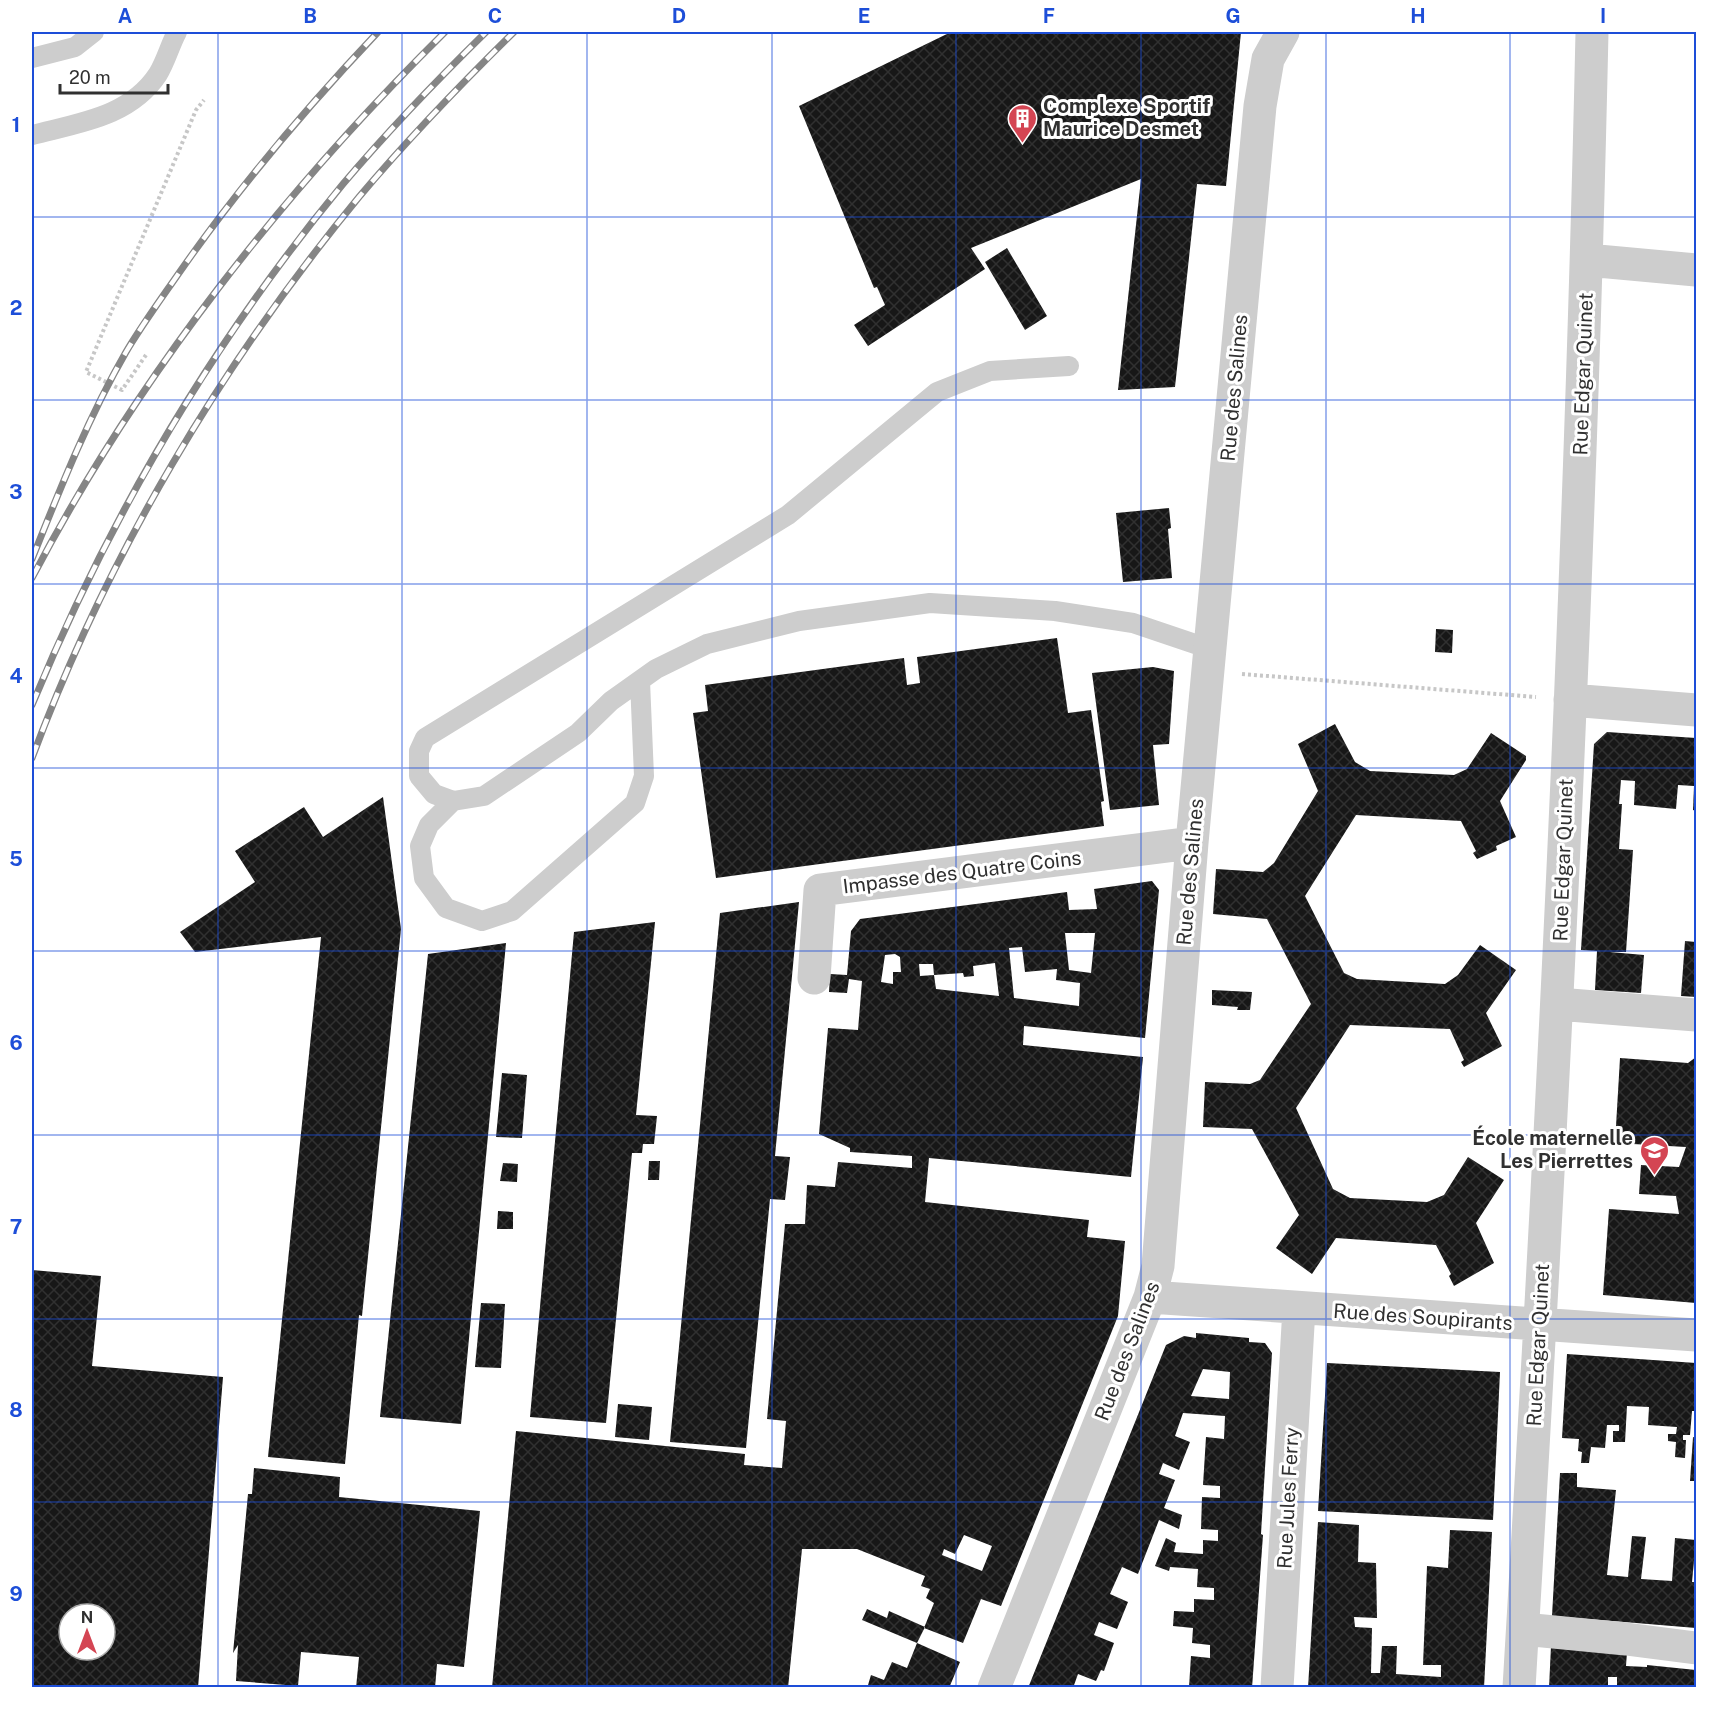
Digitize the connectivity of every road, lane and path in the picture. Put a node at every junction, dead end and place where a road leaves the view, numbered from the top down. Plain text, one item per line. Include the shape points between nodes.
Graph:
1 (94, 32) edge
2 (177, 32) edge
3 (1282, 32) edge
4 (1592, 32) edge
5 (32, 58) edge
6 (204, 100) dead end
7 (32, 135) edge
8 (1587, 260) junction
9 (1696, 270) edge
10 (146, 355) dead end
11 (1070, 366) dead end
12 (1209, 660) junction
13 (640, 681) junction
14 (1570, 700) junction
15 (1696, 710) edge
16 (453, 801) junction
17 (1192, 843) junction
18 (814, 978) dead end
19 (1557, 1004) junction
20 (1696, 1015) edge
21 (1150, 1297) junction
22 (1299, 1308) junction
23 (1539, 1325) junction
24 (1696, 1335) edge
25 (1522, 1629) junction
26 (1696, 1648) edge
27 (994, 1688) edge
28 (1277, 1688) edge
29 (1519, 1688) edge

1 - 5 lane via 75,47
2 - 7 lane via 159,71 135,100 97,118
3 - 12 street, Rue des Salines via 1268,59 1260,106
4 - 8 street, Rue Edgar Quinet
6 - 10 path via 196,110 86,372 122,390
8 - 9 street
8 - 14 street, Rue Edgar Quinet
11 - 16 lane via 990,370 937,392 788,515 425,738 419,751 419,776 434,794
12 - 13 lane via 1133,623 1055,611 930,603 799,621 707,644
12 - 14 path
12 - 17 street, Rue des Salines
13 - 16 lane via 578,733 484,796
13 - 16 lane via 645,776 635,802 512,911 482,921 446,908 424,878 420,846 429,825
14 - 15 street
14 - 19 street, Rue Edgar Quinet
17 - 18 street, Impasse des Quatre Coins via 820,890
17 - 21 street, Rue des Salines via 1158,1266
19 - 20 street
19 - 23 street, Rue Edgar Quinet
21 - 22 street, Rue des Soupirants
21 - 27 street, Rue des Salines
22 - 23 street, Rue des Soupirants
22 - 28 street, Rue Jules Ferry
23 - 24 street, Rue des Soupirants
23 - 25 street, Rue Edgar Quinet
25 - 26 street
25 - 29 street, Rue Edgar Quinet

